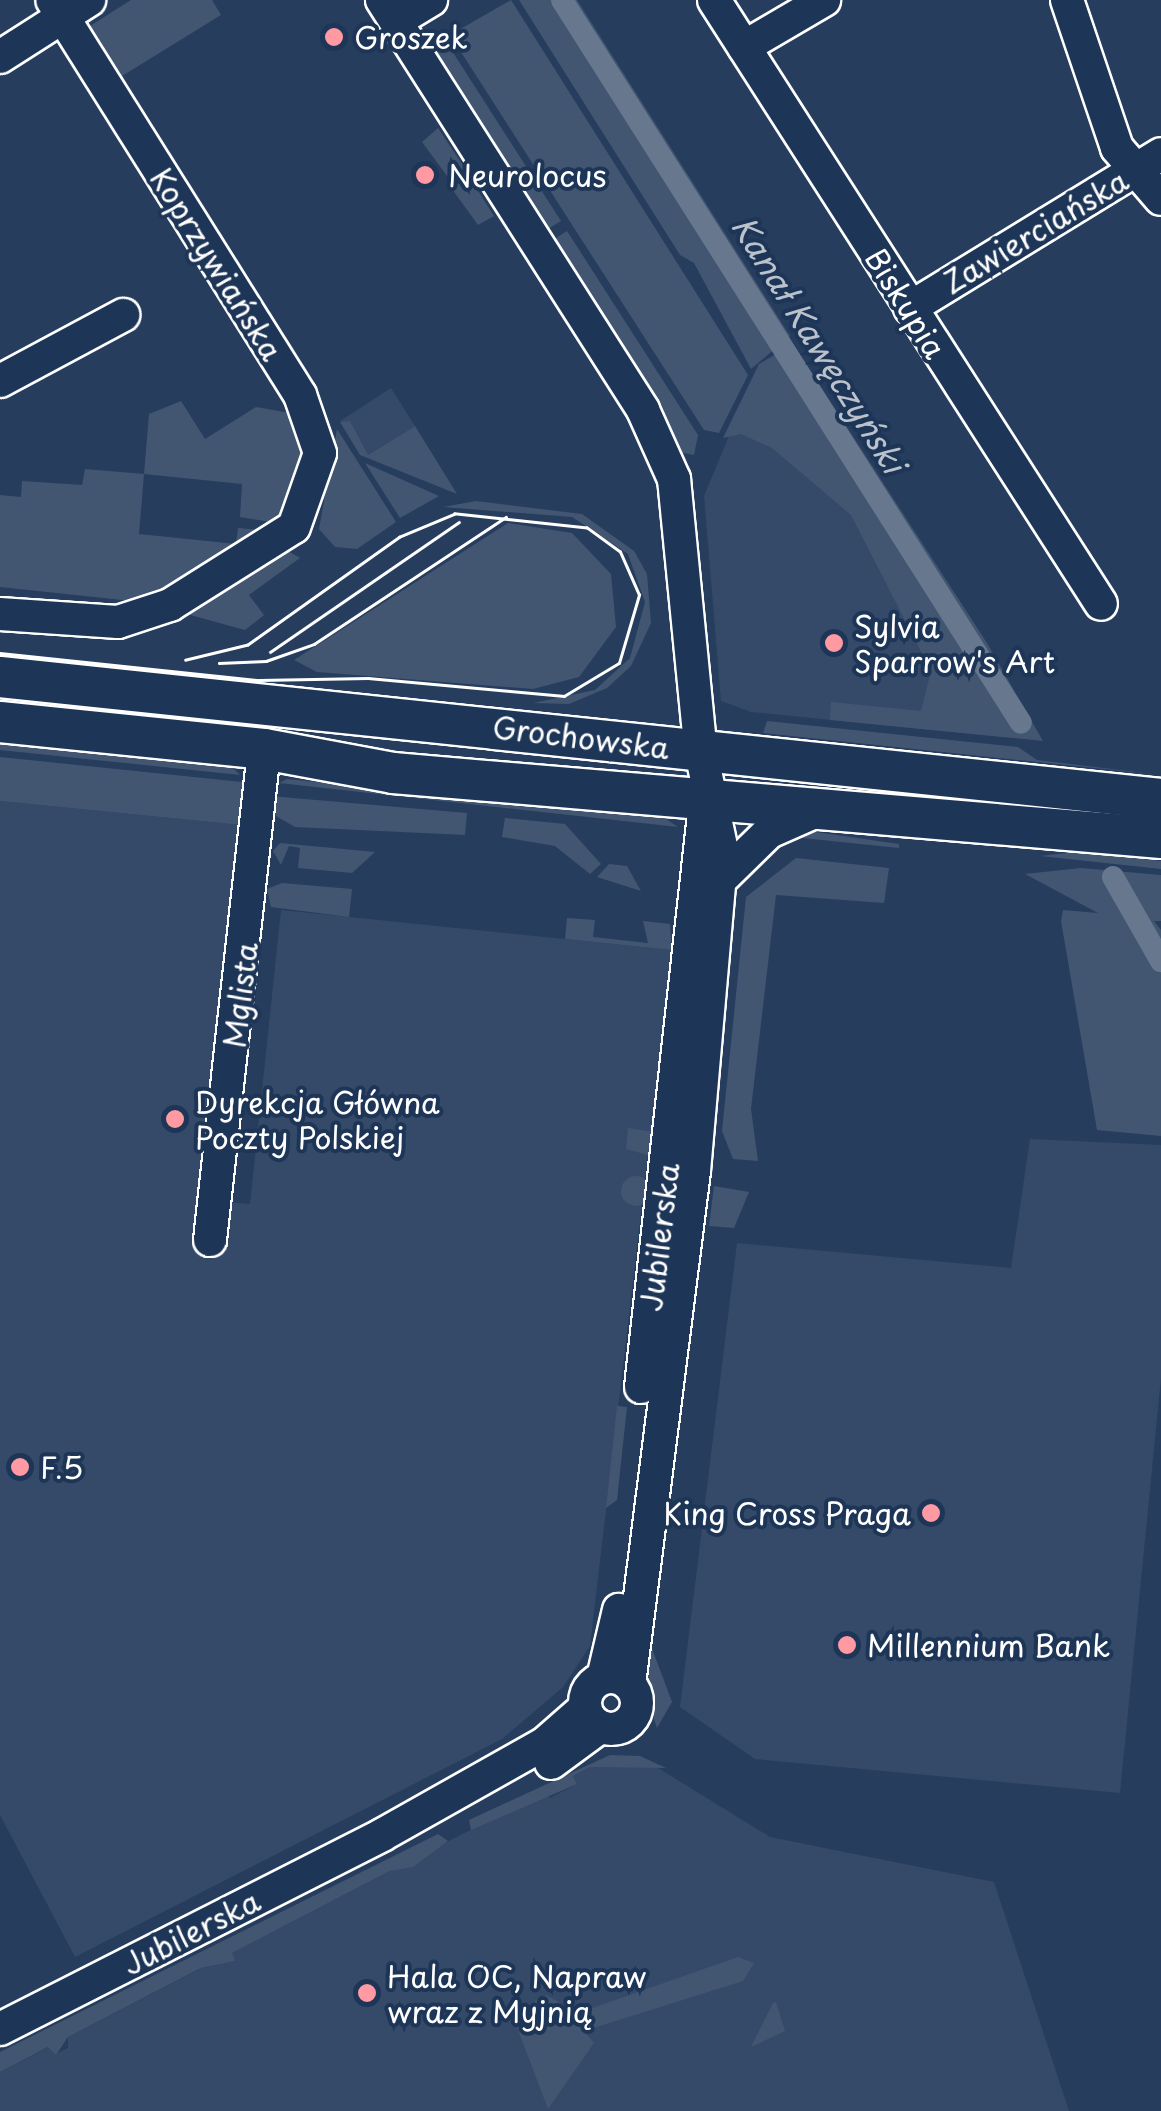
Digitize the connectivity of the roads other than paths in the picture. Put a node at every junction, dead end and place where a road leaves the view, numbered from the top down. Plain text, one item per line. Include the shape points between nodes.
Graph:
1 (432, 0) edge
2 (714, 0) edge
3 (824, 0) edge
4 (1067, 0) edge
5 (68, 6) edge
6 (389, 11) edge
7 (744, 48) junction
8 (0, 57) edge
9 (1161, 154) edge
10 (1132, 172) junction
11 (1161, 199) edge
12 (910, 308) junction
13 (123, 315) dead end
14 (0, 380) edge
15 (1100, 604) dead end
16 (0, 614) edge
17 (0, 677) edge
18 (0, 722) edge
19 (264, 749) junction
20 (701, 752) junction
21 (707, 795) junction
22 (1161, 800) edge
23 (833, 804) junction
24 (1161, 838) edge
25 (719, 881) junction
26 (210, 1240) dead end
27 (616, 1681) junction
28 (592, 1717) junction
29 (0, 2029) edge

1 - 6 street
2 - 7 street, Biskupia
3 - 7 street
4 - 10 street
5 - 8 street
5 - 16 street, Koprzywiańska via 314,426 316,486 283,536 144,617
6 - 20 street, Jubilerska via 643,410 674,479
7 - 12 street, Biskupia
9 - 10 street, Zawierciańska
10 - 11 street
10 - 12 street, Zawierciańska
12 - 15 street, Biskupia
13 - 14 street
17 - 20 main road, Grochowska
18 - 19 main road, Grochowska
19 - 21 main road, Grochowska via 393,773
19 - 26 street, Mglista
20 - 21 street, Jubilerska
20 - 22 main road, Grochowska
21 - 23 main road, Grochowska
21 - 25 street, Jubilerska via 722,851
21 - 27 street, Jubilerska
23 - 24 main road, Grochowska
23 - 25 street via 769,832
25 - 27 street, Jubilerska via 694,1171
27 - 28 street
27 - 28 street via 634,1716
28 - 29 street, Jubilerska via 382,1835

